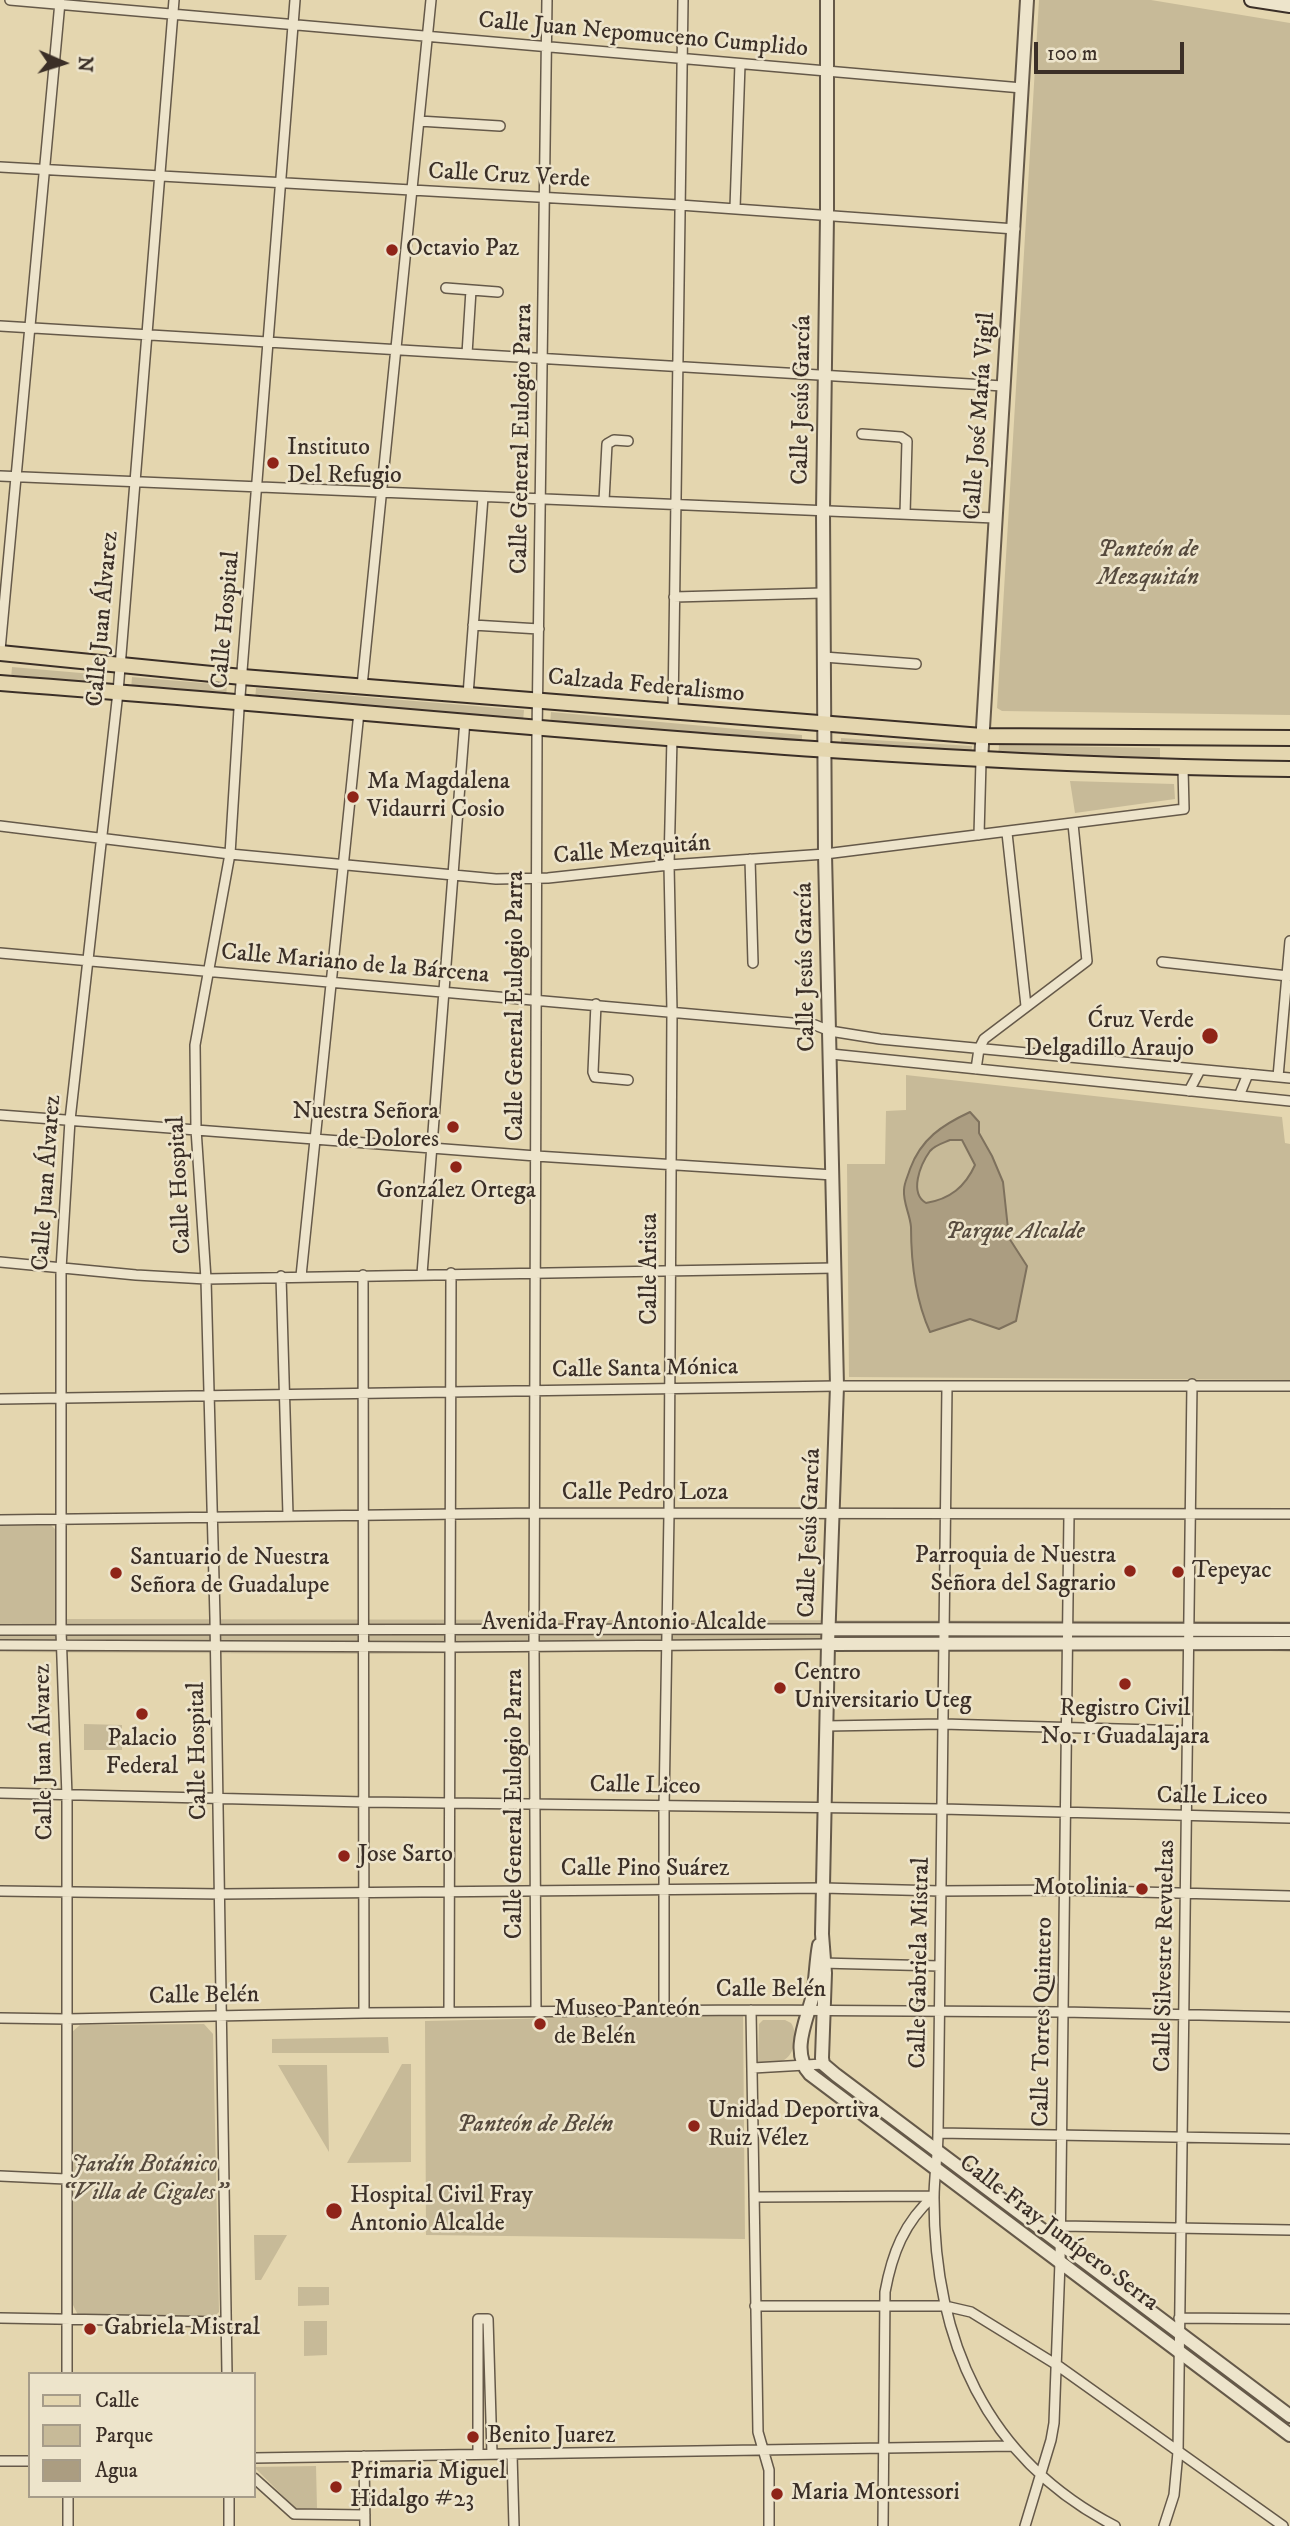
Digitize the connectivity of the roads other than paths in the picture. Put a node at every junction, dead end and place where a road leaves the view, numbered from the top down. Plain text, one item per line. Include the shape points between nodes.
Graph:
1 (10, 0) edge
2 (174, 0) edge
3 (295, 0) edge
4 (432, 0) edge
5 (547, 0) edge
6 (683, 0) edge
7 (827, 0) edge
8 (1027, 0) edge
9 (1251, 0) edge
10 (60, 2) edge
11 (1290, 6) edge
12 (173, 15) junction
13 (293, 26) junction
14 (428, 37) junction
15 (547, 47) junction
16 (682, 59) junction
17 (740, 64) junction
18 (827, 71) junction
19 (1022, 88) junction
20 (419, 121) junction
21 (500, 126) dead end
22 (0, 167) edge
23 (45, 170) junction
24 (160, 177) junction
25 (280, 183) junction
26 (412, 190) junction
27 (545, 199) junction
28 (680, 205) junction
29 (735, 208) junction
30 (827, 215) junction
31 (1015, 229) junction
32 (446, 288) dead end
33 (471, 290) junction
34 (498, 292) dead end
35 (0, 326) edge
36 (30, 328) junction
37 (147, 335) junction
38 (268, 343) junction
39 (396, 350) junction
40 (467, 354) junction
41 (544, 359) junction
42 (677, 366) junction
43 (823, 375) junction
44 (1003, 386) junction
45 (862, 434) dead end
46 (628, 441) dead end
47 (0, 476) edge
48 (16, 477) junction
49 (135, 482) junction
50 (257, 487) junction
51 (382, 492) junction
52 (483, 496) junction
53 (542, 499) junction
54 (604, 502) junction
55 (676, 505) junction
56 (823, 511) junction
57 (905, 514) junction
58 (995, 518) junction
59 (823, 593) junction
60 (674, 597) junction
61 (473, 625) junction
62 (539, 629) junction
63 (0, 652) edge
64 (824, 657) junction
65 (916, 664) dead end
66 (120, 666) junction
67 (242, 677) junction
68 (0, 683) edge
69 (362, 686) junction
70 (118, 692) junction
71 (468, 695) junction
72 (538, 701) junction
73 (240, 702) junction
74 (359, 712) junction
75 (673, 712) junction
76 (465, 720) junction
77 (824, 724) junction
78 (538, 728) junction
79 (982, 736) junction
80 (672, 738) junction
81 (1290, 738) edge
82 (824, 750) junction
83 (981, 761) junction
84 (1183, 768) junction
85 (1290, 769) edge
86 (1073, 824) junction
87 (0, 826) edge
88 (1007, 833) junction
89 (979, 835) junction
90 (101, 838) junction
91 (230, 854) junction
92 (825, 854) junction
93 (750, 859) junction
94 (344, 864) junction
95 (669, 865) junction
96 (453, 875) junction
97 (537, 878) junction
98 (1290, 941) edge
99 (0, 953) edge
100 (88, 961) junction
101 (1162, 962) dead end
102 (753, 963) dead end
103 (209, 972) junction
104 (1288, 976) edge
105 (331, 982) junction
106 (444, 992) junction
107 (536, 999) junction
108 (596, 1004) junction
109 (1027, 1006) junction
110 (672, 1011) junction
111 (831, 1031) junction
112 (979, 1049) junction
113 (831, 1054) junction
114 (976, 1069) junction
115 (1200, 1070) junction
116 (1248, 1074) junction
117 (1278, 1077) junction
118 (1290, 1078) edge
119 (628, 1080) dead end
120 (1189, 1091) junction
121 (1239, 1096) junction
122 (1290, 1101) edge
123 (0, 1115) edge
124 (70, 1120) junction
125 (196, 1129) junction
126 (315, 1139) junction
127 (432, 1147) junction
128 (536, 1156) junction
129 (671, 1164) junction
130 (833, 1175) junction
131 (0, 1262) edge
132 (835, 1268) junction
133 (61, 1269) junction
134 (670, 1269) junction
135 (536, 1272) junction
136 (451, 1273) junction
137 (422, 1274) junction
138 (363, 1275) junction
139 (281, 1276) junction
140 (301, 1276) junction
141 (206, 1279) junction
142 (1192, 1384) junction
143 (837, 1386) junction
144 (947, 1386) junction
145 (1290, 1386) edge
146 (670, 1390) junction
147 (535, 1391) junction
148 (451, 1392) junction
149 (363, 1394) junction
150 (285, 1395) junction
151 (209, 1396) junction
152 (61, 1398) junction
153 (0, 1399) edge
154 (535, 1513) junction
155 (945, 1513) junction
156 (450, 1514) junction
157 (669, 1514) junction
158 (833, 1514) junction
159 (1069, 1514) junction
160 (1191, 1514) junction
161 (1290, 1514) edge
162 (288, 1515) junction
163 (363, 1515) junction
164 (212, 1516) junction
165 (0, 1520) edge
166 (61, 1521) junction
167 (667, 1629) junction
168 (828, 1629) junction
169 (0, 1630) edge
170 (364, 1630) junction
171 (450, 1630) junction
172 (535, 1630) junction
173 (1290, 1630) edge
174 (61, 1631) junction
175 (216, 1631) junction
176 (1068, 1636) junction
177 (944, 1637) junction
178 (1189, 1637) junction
179 (1290, 1643) edge
180 (666, 1644) junction
181 (828, 1644) junction
182 (0, 1645) edge
183 (62, 1645) junction
184 (216, 1645) junction
185 (364, 1646) junction
186 (534, 1646) junction
187 (450, 1647) junction
188 (943, 1724) junction
189 (826, 1726) junction
190 (1067, 1726) junction
191 (1188, 1731) junction
192 (0, 1793) edge
193 (67, 1796) junction
194 (220, 1799) junction
195 (364, 1802) junction
196 (449, 1803) junction
197 (536, 1804) junction
198 (664, 1807) junction
199 (825, 1809) junction
200 (942, 1809) junction
201 (1066, 1812) junction
202 (1186, 1817) junction
203 (1290, 1818) edge
204 (823, 1888) junction
205 (663, 1889) junction
206 (536, 1890) junction
207 (1065, 1890) junction
208 (0, 1891) edge
209 (67, 1891) junction
210 (449, 1891) junction
211 (941, 1891) junction
212 (364, 1892) junction
213 (221, 1894) junction
214 (1186, 1894) junction
215 (1290, 1896) edge
216 (820, 1963) junction
217 (940, 1966) junction
218 (751, 2010) junction
219 (664, 2011) junction
220 (807, 2011) junction
221 (823, 2011) junction
222 (940, 2011) junction
223 (1063, 2011) junction
224 (449, 2012) junction
225 (536, 2012) junction
226 (365, 2013) junction
227 (1184, 2015) junction
228 (220, 2016) junction
229 (1290, 2017) edge
230 (0, 2018) edge
231 (66, 2019) junction
232 (823, 2064) junction
233 (802, 2065) junction
234 (753, 2068) junction
235 (938, 2133) junction
236 (1062, 2136) junction
237 (1182, 2138) junction
238 (1290, 2139) edge
239 (938, 2149) junction
240 (936, 2168) junction
241 (0, 2176) edge
242 (66, 2179) junction
243 (934, 2196) junction
244 (754, 2197) junction
245 (1061, 2226) junction
246 (1181, 2228) junction
247 (1290, 2230) edge
248 (1061, 2242) junction
249 (1060, 2262) junction
250 (755, 2306) junction
251 (884, 2306) junction
252 (945, 2306) junction
253 (0, 2318) edge
254 (1179, 2318) junction
255 (1290, 2319) edge
256 (67, 2320) junction
257 (226, 2322) junction
258 (1179, 2332) junction
259 (1178, 2351) junction
260 (1057, 2365) junction
261 (67, 2372) edge
262 (227, 2372) edge
263 (1287, 2412) edge
264 (1290, 2435) edge
265 (1012, 2446) junction
266 (883, 2449) junction
267 (763, 2451) junction
268 (1178, 2452) junction
269 (478, 2454) junction
270 (492, 2454) junction
271 (512, 2454) junction
272 (364, 2456) junction
273 (256, 2458) edge
274 (0, 2461) edge
275 (28, 2461) edge
276 (1041, 2476) junction
277 (256, 2480) edge
278 (68, 2498) edge
279 (229, 2498) edge
280 (365, 2515) junction
281 (68, 2526) edge
282 (229, 2526) edge
283 (365, 2526) edge
284 (514, 2526) edge
285 (769, 2526) edge
286 (883, 2526) edge
287 (1026, 2526) edge
288 (1115, 2526) edge
289 (1164, 2526) edge
290 (1283, 2526) edge

1 - 10 street, Calle Juan Nepomuceno Cumplido
2 - 12 street, Calle Juan Álvarez
3 - 13 street, Calle Hospital
4 - 14 street
5 - 15 street, Calle General Eulogio Parra
6 - 16 street
7 - 18 street, Calle Jesús García
8 - 19 street, Calle José María Vigil
9 - 11 street
10 - 12 street, Calle Juan Nepomuceno Cumplido
10 - 23 street
12 - 13 street, Calle Juan Nepomuceno Cumplido
12 - 24 street, Calle Juan Álvarez
13 - 14 street, Calle Juan Nepomuceno Cumplido
13 - 25 street, Calle Hospital
14 - 15 street, Calle Juan Nepomuceno Cumplido
14 - 20 street
15 - 16 street, Calle Juan Nepomuceno Cumplido
15 - 27 street, Calle General Eulogio Parra
16 - 17 street, Calle Juan Nepomuceno Cumplido
16 - 28 street
17 - 18 street, Calle Juan Nepomuceno Cumplido
17 - 29 street
18 - 19 street, Calle Juan Nepomuceno Cumplido
18 - 30 street, Calle Jesús García
19 - 31 street, Calle José María Vigil
20 - 21 street
20 - 26 street
22 - 23 street, Calle Cruz Verde
23 - 24 street, Calle Cruz Verde
23 - 36 street
24 - 25 street, Calle Cruz Verde
24 - 37 street, Calle Juan Álvarez
25 - 26 street, Calle Cruz Verde
25 - 38 street, Calle Hospital
26 - 27 street, Calle Cruz Verde
26 - 39 street
27 - 28 street, Calle Cruz Verde
27 - 41 street, Calle General Eulogio Parra
28 - 29 street, Calle Cruz Verde
28 - 42 street
29 - 30 street, Calle Cruz Verde
30 - 31 street, Calle Cruz Verde
30 - 43 street, Calle Jesús García
31 - 44 street, Calle José María Vigil
32 - 33 street
33 - 34 street
33 - 40 street
35 - 36 street
36 - 37 street
36 - 48 street
37 - 38 street
37 - 49 street, Calle Juan Álvarez
38 - 39 street
38 - 50 street, Calle Hospital
39 - 40 street
39 - 51 street
40 - 41 street
41 - 42 street
41 - 53 street, Calle General Eulogio Parra
42 - 43 street
42 - 55 street
43 - 44 street
43 - 56 street, Calle Jesús García
44 - 58 street, Calle José María Vigil
45 - 57 street via 907,441
46 - 54 street via 607,444
47 - 48 street
48 - 49 street
48 - 63 street
49 - 50 street
49 - 66 street, Calle Juan Álvarez
50 - 51 street
50 - 67 street, Calle Hospital
51 - 52 street
51 - 69 street
52 - 53 street
52 - 61 street
53 - 54 street
53 - 62 street, Calle General Eulogio Parra
54 - 55 street
55 - 56 street
55 - 60 street
56 - 57 street
56 - 59 street, Calle Jesús García
57 - 58 street
58 - 79 street, Calle José María Vigil
59 - 60 street
59 - 64 street, Calle Jesús García
60 - 75 street
61 - 62 street
61 - 71 street
62 - 72 street, Calle General Eulogio Parra
63 - 66 main road, Calzada Federalismo
64 - 65 street
64 - 77 street, Calle Jesús García
66 - 67 main road, Calzada Federalismo
66 - 70 street, Calle Juan Álvarez
67 - 69 main road, Calzada Federalismo
67 - 73 street, Calle Hospital
68 - 70 main road, Calzada Federalismo
69 - 71 main road, Calzada Federalismo
70 - 73 main road, Calzada Federalismo
70 - 90 street, Calle Juan Álvarez
71 - 72 main road, Calzada Federalismo
72 - 75 main road, Calzada Federalismo
72 - 78 street, Calle General Eulogio Parra
73 - 74 main road, Calzada Federalismo
73 - 91 street, Calle Hospital
74 - 76 main road, Calzada Federalismo
74 - 94 street
75 - 77 main road, Calzada Federalismo
76 - 78 main road, Calzada Federalismo
76 - 96 street
77 - 79 main road, Calzada Federalismo
77 - 82 street, Calle Jesús García
78 - 80 main road, Calzada Federalismo
78 - 97 street, Calle General Eulogio Parra
79 - 81 main road, Calzada Federalismo
79 - 83 street, Calle José María Vigil
80 - 82 main road, Calzada Federalismo
80 - 95 street, Calle Arista
82 - 83 main road, Calzada Federalismo
82 - 92 street, Calle Jesús García
83 - 84 main road, Calzada Federalismo
83 - 89 street, Calle José María Vigil
84 - 85 main road, Calzada Federalismo
84 - 86 street, Calle Mezquitán via 1184,808
86 - 88 street, Calle Mezquitán
86 - 109 street via 1088,958
87 - 90 street, Calle Mezquitán
88 - 89 street, Calle Mezquitán
88 - 109 street
89 - 92 street, Calle Mezquitán
90 - 91 street, Calle Mezquitán
90 - 100 street, Calle Juan Álvarez
91 - 94 street, Calle Mezquitán
91 - 103 street, Calle Hospital
92 - 93 street, Calle Mezquitán
92 - 111 street, Calle Jesús García
93 - 95 street, Calle Mezquitán
93 - 102 street
94 - 96 street, Calle Mezquitán
94 - 105 street
95 - 97 street, Calle Mezquitán
95 - 110 street, Calle Arista
96 - 97 street, Calle Mezquitán
96 - 106 street
97 - 107 street, Calle General Eulogio Parra
98 - 104 street
99 - 100 street, Calle Mariano de la Bárcena
100 - 103 street, Calle Mariano de la Bárcena
100 - 124 street, Calle Juan Álvarez
101 - 104 street
103 - 105 street, Calle Mariano de la Bárcena
103 - 125 street, Calle Hospital via 196,1031
104 - 117 street
105 - 106 street, Calle Mariano de la Bárcena
105 - 126 street
106 - 107 street, Calle Mariano de la Bárcena
106 - 127 street
107 - 108 street, Calle Mariano de la Bárcena
107 - 128 street, Calle General Eulogio Parra
108 - 110 street, Calle Mariano de la Bárcena
108 - 119 street via 595,1077
109 - 112 street via 984,1039
110 - 111 street, Calle Mariano de la Bárcena via 815,1025
110 - 129 street, Calle Arista
111 - 112 street, Calle Mariano de la Bárcena
111 - 113 street, Calle Jesús García
112 - 114 street
112 - 115 street, Calle Mariano de la Bárcena
113 - 114 street
113 - 130 street, Calle Jesús García
114 - 120 street
115 - 116 street, Calle Mariano de la Bárcena
115 - 120 street
116 - 117 street, Calle Mariano de la Bárcena
116 - 121 street
117 - 118 street, Calle Mariano de la Bárcena
120 - 121 street
121 - 122 street
123 - 124 street
124 - 125 street
124 - 133 street, Calle Juan Álvarez
125 - 126 street
125 - 141 street, Calle Hospital
126 - 127 street
126 - 140 street
127 - 128 street
127 - 137 street
128 - 129 street
128 - 135 street, Calle General Eulogio Parra
129 - 130 street
129 - 134 street, Calle Arista
130 - 132 street, Calle Jesús García
131 - 133 street
132 - 134 street
132 - 143 street, Calle Jesús García
133 - 141 street
133 - 152 street, Calle Juan Álvarez
134 - 135 street
134 - 146 street, Calle Arista
135 - 136 street
135 - 147 street, Calle General Eulogio Parra
136 - 137 street
136 - 148 street
137 - 138 street
138 - 140 street
138 - 149 street
139 - 140 street
139 - 141 street
139 - 150 street
141 - 151 street, Calle Hospital
142 - 144 street, Calle Santa Mónica
142 - 145 street, Calle Santa Mónica
142 - 160 street, Calle Silvestre Revueltas
143 - 144 street, Calle Santa Mónica
143 - 146 street, Calle Santa Mónica
143 - 158 street, Calle Jesús García
144 - 155 street, Calle Gabriela Mistral
146 - 147 street, Calle Santa Mónica
146 - 157 street, Calle Arista
147 - 148 street, Calle Santa Mónica
147 - 154 street, Calle General Eulogio Parra
148 - 149 street, Calle Santa Mónica
148 - 156 street
149 - 150 street, Calle Santa Mónica
149 - 163 street
150 - 151 street, Calle Santa Mónica
150 - 162 street
151 - 152 street, Calle Santa Mónica
151 - 164 street, Calle Hospital
152 - 153 street, Calle Santa Mónica
152 - 166 street, Calle Juan Álvarez
154 - 156 street, Calle Pedro Loza
154 - 157 street, Calle Pedro Loza
154 - 172 street, Calle General Eulogio Parra
155 - 158 street, Calle Pedro Loza
155 - 159 street, Calle Pedro Loza
155 - 177 street, Calle Gabriela Mistral
156 - 163 street, Calle Pedro Loza
156 - 171 street
157 - 158 street, Calle Pedro Loza
157 - 167 street, Calle Arista
158 - 168 street, Calle Jesús García
159 - 160 street, Calle Pedro Loza
159 - 176 street, Calle Torres Quintero
160 - 161 street, Calle Pedro Loza
160 - 178 street, Calle Silvestre Revueltas
162 - 163 street, Calle Pedro Loza
162 - 164 street, Calle Pedro Loza
163 - 170 street
164 - 166 street, Calle Pedro Loza
164 - 175 street, Calle Hospital
165 - 166 street, Calle Pedro Loza
166 - 174 street, Calle Juan Álvarez
167 - 168 street, Avenida Fray Antonio Alcalde
167 - 172 street, Avenida Fray Antonio Alcalde
167 - 180 street, Calle Arista
168 - 177 street, Avenida Fray Antonio Alcalde
168 - 181 street, Calle Jesús García
169 - 174 street, Avenida Fray Antonio Alcalde
170 - 171 street, Avenida Fray Antonio Alcalde
170 - 175 street, Avenida Fray Antonio Alcalde
170 - 185 street
171 - 172 street, Avenida Fray Antonio Alcalde
171 - 187 street
172 - 186 street, Calle General Eulogio Parra
173 - 178 street, Avenida Fray Antonio Alcalde
174 - 175 street, Avenida Fray Antonio Alcalde
174 - 183 street, Calle Juan Álvarez
175 - 184 street, Calle Hospital
176 - 177 street, Avenida Fray Antonio Alcalde
176 - 178 street, Avenida Fray Antonio Alcalde
176 - 190 street, Calle Torres Quintero
177 - 181 street, Avenida Fray Antonio Alcalde
177 - 188 street, Calle Gabriela Mistral
178 - 179 street, Avenida Fray Antonio Alcalde
178 - 191 street, Calle Silvestre Revueltas
180 - 181 street, Avenida Fray Antonio Alcalde
180 - 186 street, Avenida Fray Antonio Alcalde
180 - 198 street, Calle Arista
181 - 189 street, Calle Jesús García
182 - 183 street, Avenida Fray Antonio Alcalde
183 - 184 street, Avenida Fray Antonio Alcalde
183 - 193 street, Calle Juan Álvarez
184 - 185 street, Avenida Fray Antonio Alcalde
184 - 194 street, Calle Hospital
185 - 187 street, Avenida Fray Antonio Alcalde
185 - 195 street
186 - 187 street, Avenida Fray Antonio Alcalde
186 - 197 street, Calle General Eulogio Parra
187 - 196 street
188 - 189 street
188 - 190 street
188 - 200 street, Calle Gabriela Mistral
189 - 199 street, Calle Jesús García
190 - 191 street
190 - 201 street, Calle Torres Quintero
191 - 202 street, Calle Silvestre Revueltas
192 - 193 street, Calle Liceo
193 - 194 street, Calle Liceo
193 - 209 street, Calle Juan Álvarez
194 - 195 street, Calle Liceo
194 - 213 street, Calle Hospital
195 - 196 street, Calle Liceo
195 - 212 street
196 - 197 street, Calle Liceo
196 - 210 street
197 - 198 street, Calle Liceo
197 - 206 street, Calle General Eulogio Parra
198 - 199 street, Calle Liceo
198 - 205 street, Calle Arista
199 - 200 street, Calle Liceo
199 - 204 street, Calle Jesús García
200 - 201 street, Calle Liceo
200 - 211 street, Calle Gabriela Mistral
201 - 202 street, Calle Liceo
201 - 207 street, Calle Torres Quintero
202 - 203 street, Calle Liceo
202 - 214 street, Calle Silvestre Revueltas
204 - 205 street, Calle Pino Suárez
204 - 211 street, Calle Pino Suárez
204 - 216 street, Calle Jesús García
205 - 206 street, Calle Pino Suárez
205 - 219 street, Calle Arista
206 - 210 street, Calle Pino Suárez
206 - 225 street, Calle General Eulogio Parra
207 - 211 street, Calle Pino Suárez
207 - 214 street, Calle Pino Suárez
207 - 223 street, Calle Torres Quintero
208 - 209 street, Calle Pino Suárez
209 - 213 street, Calle Pino Suárez
209 - 231 street, Calle Juan Álvarez
210 - 212 street, Calle Pino Suárez
210 - 224 street
211 - 217 street, Calle Gabriela Mistral
212 - 213 street, Calle Pino Suárez
212 - 226 street
213 - 228 street, Calle Hospital
214 - 215 street, Calle Pino Suárez
214 - 227 street, Calle Silvestre Revueltas
216 - 217 street
216 - 220 street, Calle Jesús García
216 - 221 street, Calle Jesús García
217 - 222 street, Calle Gabriela Mistral
218 - 219 street, Calle Belén
218 - 220 street, Calle Belén
218 - 234 street
219 - 225 street, Calle Belén
220 - 221 street, Calle Belén
220 - 233 street, Calle Jesús García
221 - 222 street, Calle Belén
221 - 232 street, Calle Jesús García
222 - 223 street, Calle Belén
222 - 235 street, Calle Gabriela Mistral
223 - 227 street, Calle Belén
223 - 236 street, Calle Torres Quintero
224 - 225 street, Calle Belén
224 - 226 street, Calle Belén
226 - 228 street, Calle Belén
227 - 229 street, Calle Belén
227 - 237 street, Calle Silvestre Revueltas
228 - 231 street, Calle Belén
228 - 257 street, Calle Hospital
230 - 231 street, Calle Belén
231 - 242 street, Calle Juan Álvarez
232 - 233 street
232 - 239 street, Calle Fray Junípero Serra
233 - 234 street
233 - 240 street, Calle Fray Junípero Serra
234 - 244 street
235 - 236 street
235 - 239 street, Calle Gabriela Mistral
236 - 237 street
236 - 245 street, Calle Torres Quintero
237 - 238 street
237 - 246 street, Calle Silvestre Revueltas
239 - 240 street, Calle Gabriela Mistral
239 - 248 street, Calle Fray Junípero Serra
240 - 243 street, Calle Gabriela Mistral
240 - 249 street, Calle Fray Junípero Serra
241 - 242 street
242 - 256 street, Calle Juan Álvarez
243 - 244 street
243 - 251 street via 914,2216 899,2242 889,2268
243 - 252 street, Calle Gabriela Mistral
244 - 250 street
245 - 246 street
245 - 248 street, Calle Torres Quintero
246 - 247 street
246 - 254 street, Calle Silvestre Revueltas
248 - 249 street, Calle Torres Quintero
248 - 258 street, Calle Fray Junípero Serra
249 - 259 street, Calle Fray Junípero Serra
249 - 260 street, Calle Torres Quintero
250 - 251 street
250 - 267 street via 758,2431
251 - 252 street
251 - 266 street
252 - 260 street via 971,2312
252 - 265 street, Calle Gabriela Mistral via 952,2336 981,2398
253 - 256 street
254 - 255 street
254 - 258 street, Calle Silvestre Revueltas
256 - 257 street
256 - 261 street, Calle Juan Álvarez
257 - 262 street, Calle Hospital
258 - 259 street, Calle Silvestre Revueltas
258 - 263 street, Calle Fray Junípero Serra
259 - 264 street, Calle Fray Junípero Serra
259 - 268 street, Calle Silvestre Revueltas
260 - 268 street
260 - 276 street, Calle Torres Quintero via 1054,2423
265 - 266 street
265 - 276 street, Calle Gabriela Mistral
266 - 267 street
266 - 286 street
267 - 271 street
267 - 285 street via 769,2470
268 - 289 street, Calle Silvestre Revueltas via 1174,2495
268 - 290 street
269 - 270 street
269 - 270 street via 478,2319 488,2319
269 - 272 street
270 - 271 street
271 - 284 street
272 - 273 street
272 - 280 street
274 - 275 street
276 - 287 street, Calle Torres Quintero
276 - 288 street, Calle Gabriela Mistral via 1076,2504
277 - 280 street via 294,2514
278 - 281 street
279 - 282 street
280 - 283 street

